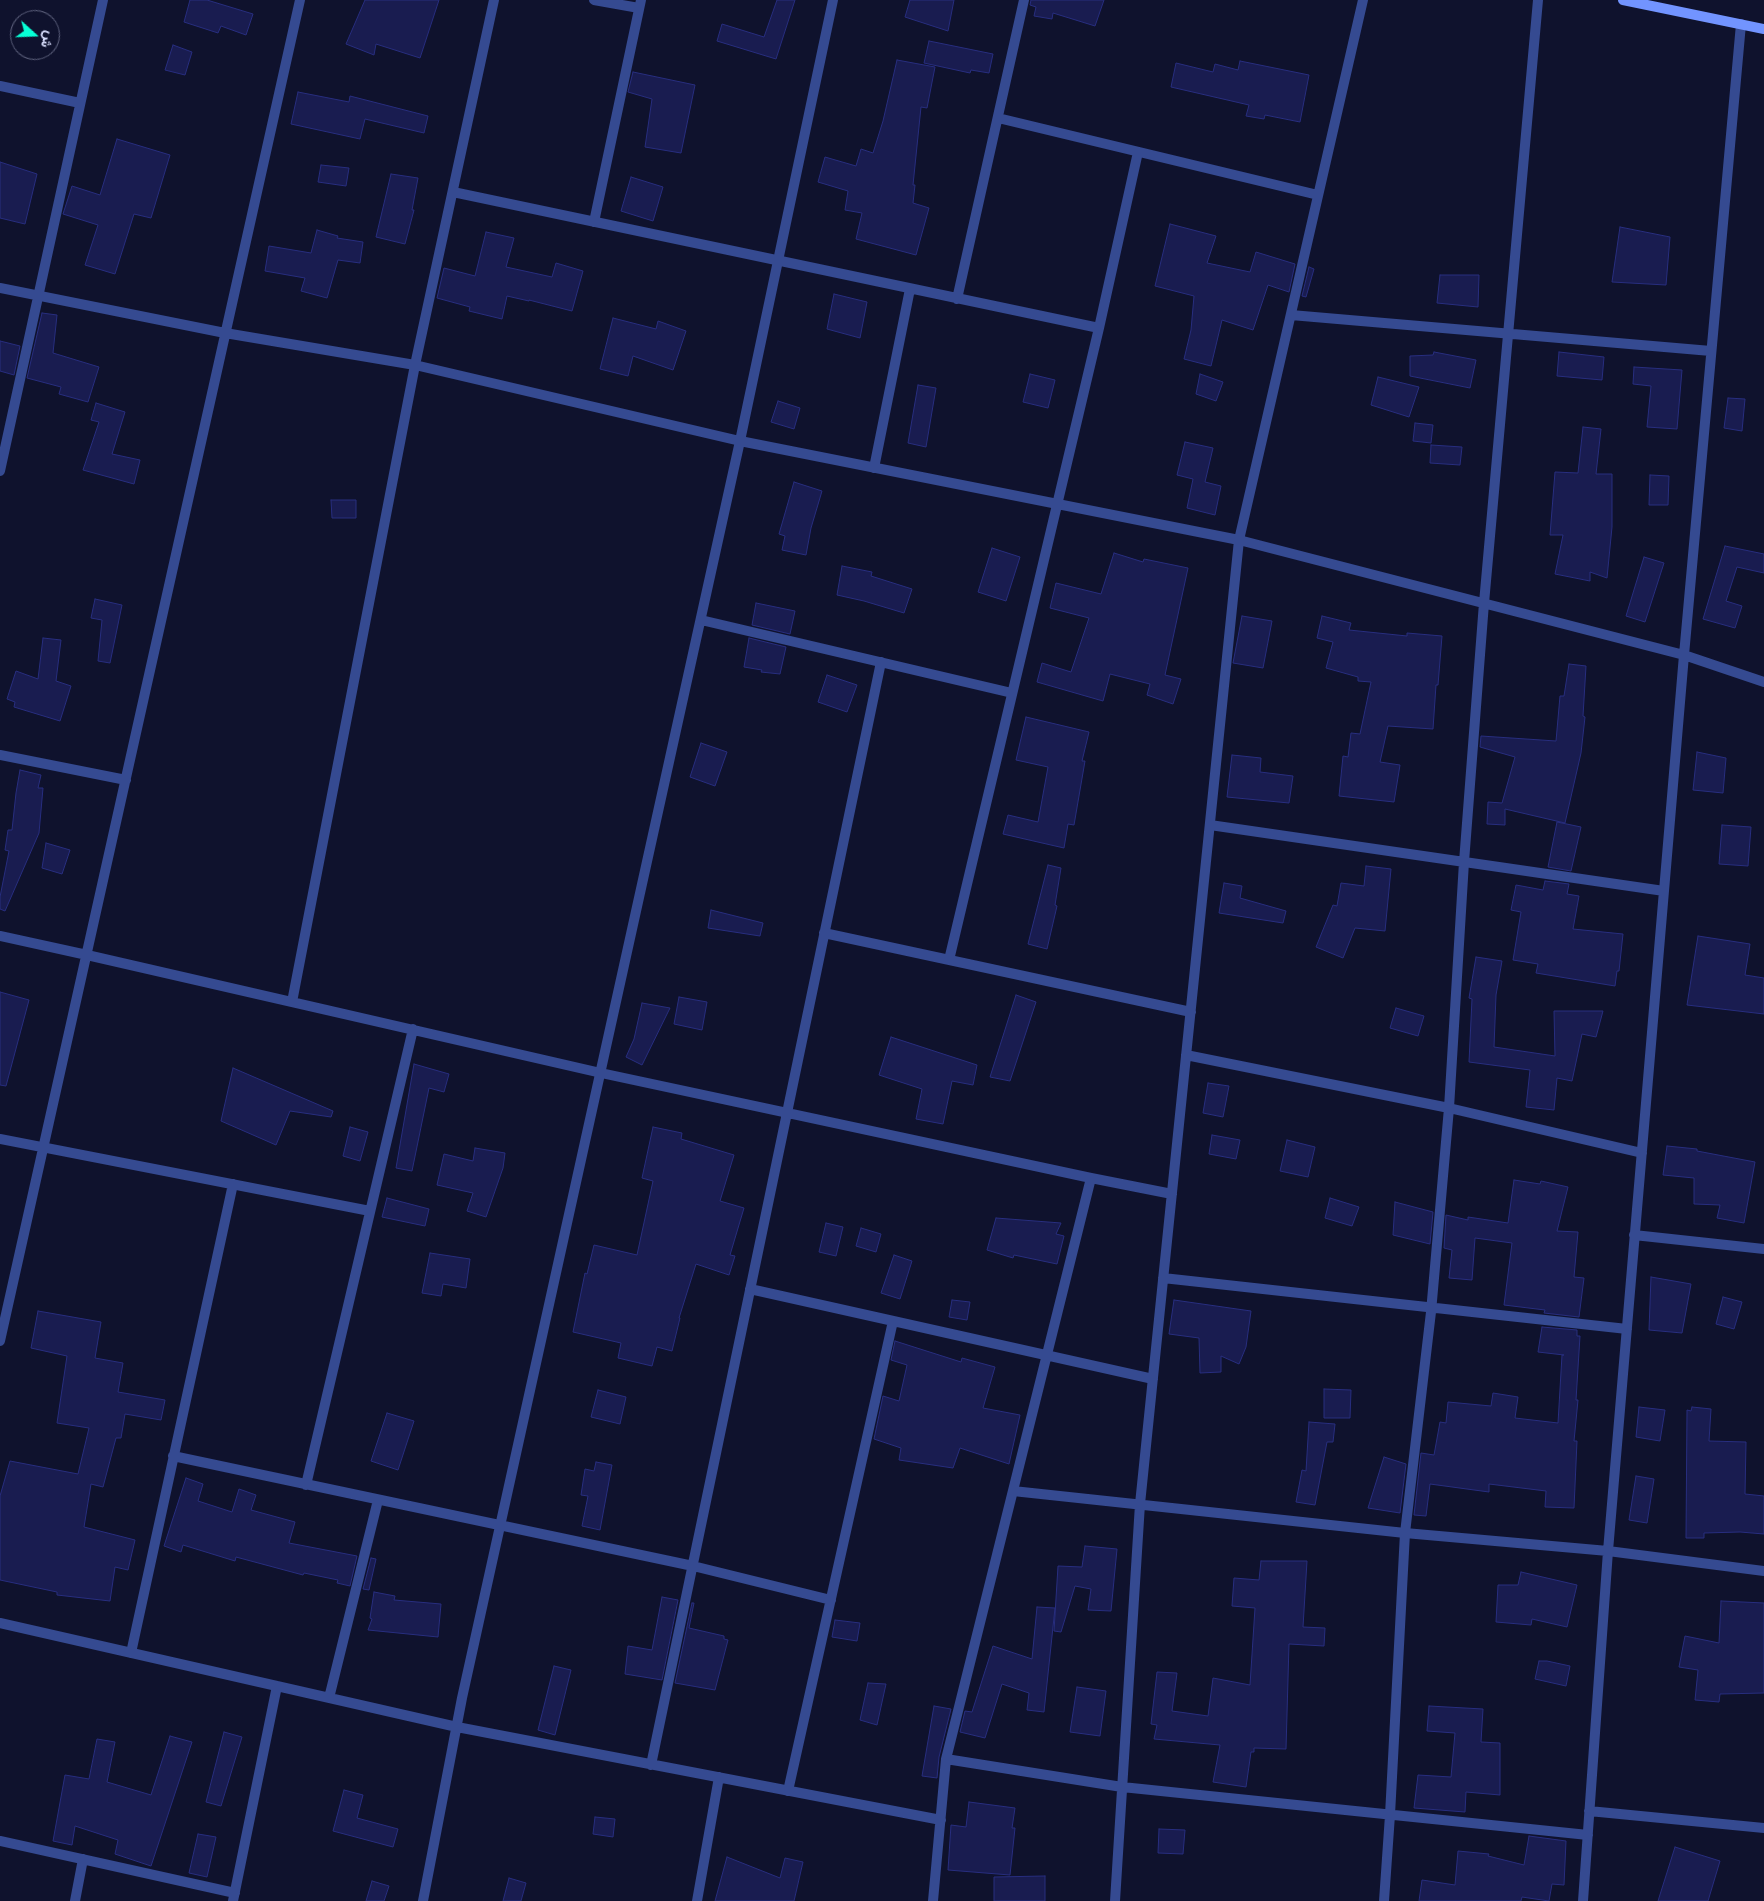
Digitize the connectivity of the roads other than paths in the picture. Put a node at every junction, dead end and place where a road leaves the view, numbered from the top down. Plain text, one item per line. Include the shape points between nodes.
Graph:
1 (103, 0) edge
2 (300, 0) edge
3 (494, 0) edge
4 (594, 0) edge
5 (833, 0) edge
6 (1024, 0) edge
7 (1362, 0) edge
8 (1538, 0) edge
9 (1623, 0) edge
10 (640, 4) edge
11 (1741, 24) junction
12 (1764, 29) edge
13 (0, 86) edge
14 (80, 103) junction
15 (998, 118) junction
16 (1138, 152) junction
17 (453, 192) junction
18 (1318, 195) junction
19 (594, 222) junction
20 (778, 261) junction
21 (0, 288) edge
22 (910, 288) junction
23 (37, 296) junction
24 (957, 298) junction
25 (1290, 315) junction
26 (1099, 328) junction
27 (225, 333) junction
28 (1509, 334) junction
29 (1711, 351) junction
30 (415, 365) junction
31 (740, 441) junction
32 (874, 468) junction
33 (0, 471) edge
34 (1056, 504) junction
35 (1240, 540) junction
36 (1484, 603) junction
37 (701, 620) junction
38 (1684, 655) junction
39 (881, 662) junction
40 (1764, 682) edge
41 (1012, 693) junction
42 (0, 755) edge
43 (126, 780) junction
44 (1210, 825) junction
45 (1464, 862) junction
46 (1664, 892) junction
47 (824, 933) junction
48 (0, 936) edge
49 (87, 955) junction
50 (949, 960) junction
51 (292, 1002) junction
52 (1191, 1012) junction
53 (413, 1029) junction
54 (1186, 1055) junction
55 (601, 1072) junction
56 (1449, 1108) junction
57 (787, 1113) junction
58 (0, 1139) edge
59 (44, 1147) junction
60 (1642, 1153) junction
61 (1092, 1178) junction
62 (233, 1184) junction
63 (1172, 1194) junction
64 (370, 1211) junction
65 (1634, 1235) junction
66 (1764, 1249) edge
67 (1163, 1278) junction
68 (750, 1289) junction
69 (1431, 1308) junction
70 (894, 1321) junction
71 (1626, 1329) junction
72 (0, 1341) edge
73 (1047, 1356) junction
74 (1153, 1379) junction
75 (173, 1456) junction
76 (306, 1485) junction
77 (1013, 1491) junction
78 (378, 1500) junction
79 (1140, 1504) junction
80 (500, 1526) junction
81 (1405, 1533) junction
82 (1608, 1551) junction
83 (693, 1566) junction
84 (1764, 1571) edge
85 (831, 1600) junction
86 (0, 1623) edge
87 (130, 1653) junction
88 (277, 1686) junction
89 (329, 1698) junction
90 (456, 1727) junction
91 (946, 1759) junction
92 (651, 1765) junction
93 (720, 1777) junction
94 (1122, 1786) junction
95 (788, 1791) junction
96 (1589, 1811) junction
97 (1390, 1815) junction
98 (941, 1820) junction
99 (1764, 1828) edge
100 (1588, 1835) junction
101 (0, 1841) edge
102 (83, 1859) junction
103 (234, 1897) edge
104 (75, 1901) edge
105 (423, 1901) edge
106 (697, 1901) edge
107 (933, 1901) edge
108 (1115, 1901) edge
109 (1384, 1901) edge
110 (1583, 1901) edge

1 - 14 street
2 - 27 street
3 - 17 street
4 - 10 street
5 - 20 street
6 - 15 street
7 - 18 street
8 - 28 street
9 - 11 street
10 - 19 street
11 - 12 street
11 - 29 street
13 - 14 street
14 - 23 street
15 - 16 street
15 - 24 street
16 - 18 street
16 - 26 street
17 - 19 street
17 - 30 street
18 - 25 street
19 - 20 street
20 - 22 street
20 - 31 street
21 - 23 street
22 - 24 street
22 - 32 street
23 - 27 street
23 - 33 street
24 - 26 street
25 - 28 street
25 - 35 street
26 - 34 street
27 - 30 street
27 - 43 street
28 - 29 street
28 - 36 street
29 - 38 street
30 - 31 street
30 - 51 street
31 - 32 street
31 - 37 street
32 - 34 street
34 - 35 street
34 - 41 street
35 - 36 street
35 - 44 street
36 - 38 street
36 - 45 street
37 - 39 street
37 - 55 street
38 - 40 street
38 - 46 street
39 - 41 street
39 - 47 street
41 - 50 street
42 - 43 street
43 - 49 street
44 - 45 street
44 - 52 street
45 - 46 street
45 - 56 street
46 - 60 street
47 - 50 street
47 - 57 street
48 - 49 street
49 - 51 street
49 - 59 street
50 - 52 street
51 - 53 street
52 - 54 street
53 - 55 street
53 - 64 street
54 - 56 street
54 - 63 street
55 - 57 street
55 - 80 street
56 - 60 street
56 - 69 street
57 - 61 street
57 - 68 street
58 - 59 street
59 - 62 street
59 - 72 street
60 - 65 street
61 - 63 street
61 - 73 street
62 - 64 street
62 - 75 street
63 - 67 street
64 - 76 street
65 - 66 street
65 - 71 street
67 - 69 street
67 - 74 street
68 - 70 street
68 - 83 street
69 - 71 street
69 - 81 street
70 - 73 street
70 - 85 street
71 - 82 street
73 - 74 street
73 - 77 street
74 - 79 street
75 - 76 street
75 - 87 street
76 - 78 street
77 - 79 street
77 - 91 street
78 - 80 street
78 - 89 street
79 - 81 street
79 - 94 street
80 - 83 street
80 - 90 street
81 - 82 street
81 - 97 street
82 - 84 street
82 - 96 street
83 - 85 street
83 - 92 street
85 - 95 street
86 - 87 street
87 - 88 street
88 - 89 street
88 - 103 street
89 - 90 street
90 - 92 street
90 - 105 street
91 - 94 street
91 - 98 street
92 - 93 street
93 - 95 street
93 - 106 street
94 - 97 street
94 - 108 street
95 - 98 street
96 - 99 street
96 - 100 street
97 - 100 street
97 - 109 street
98 - 107 street
100 - 110 street
101 - 102 street
102 - 103 street
102 - 104 street

